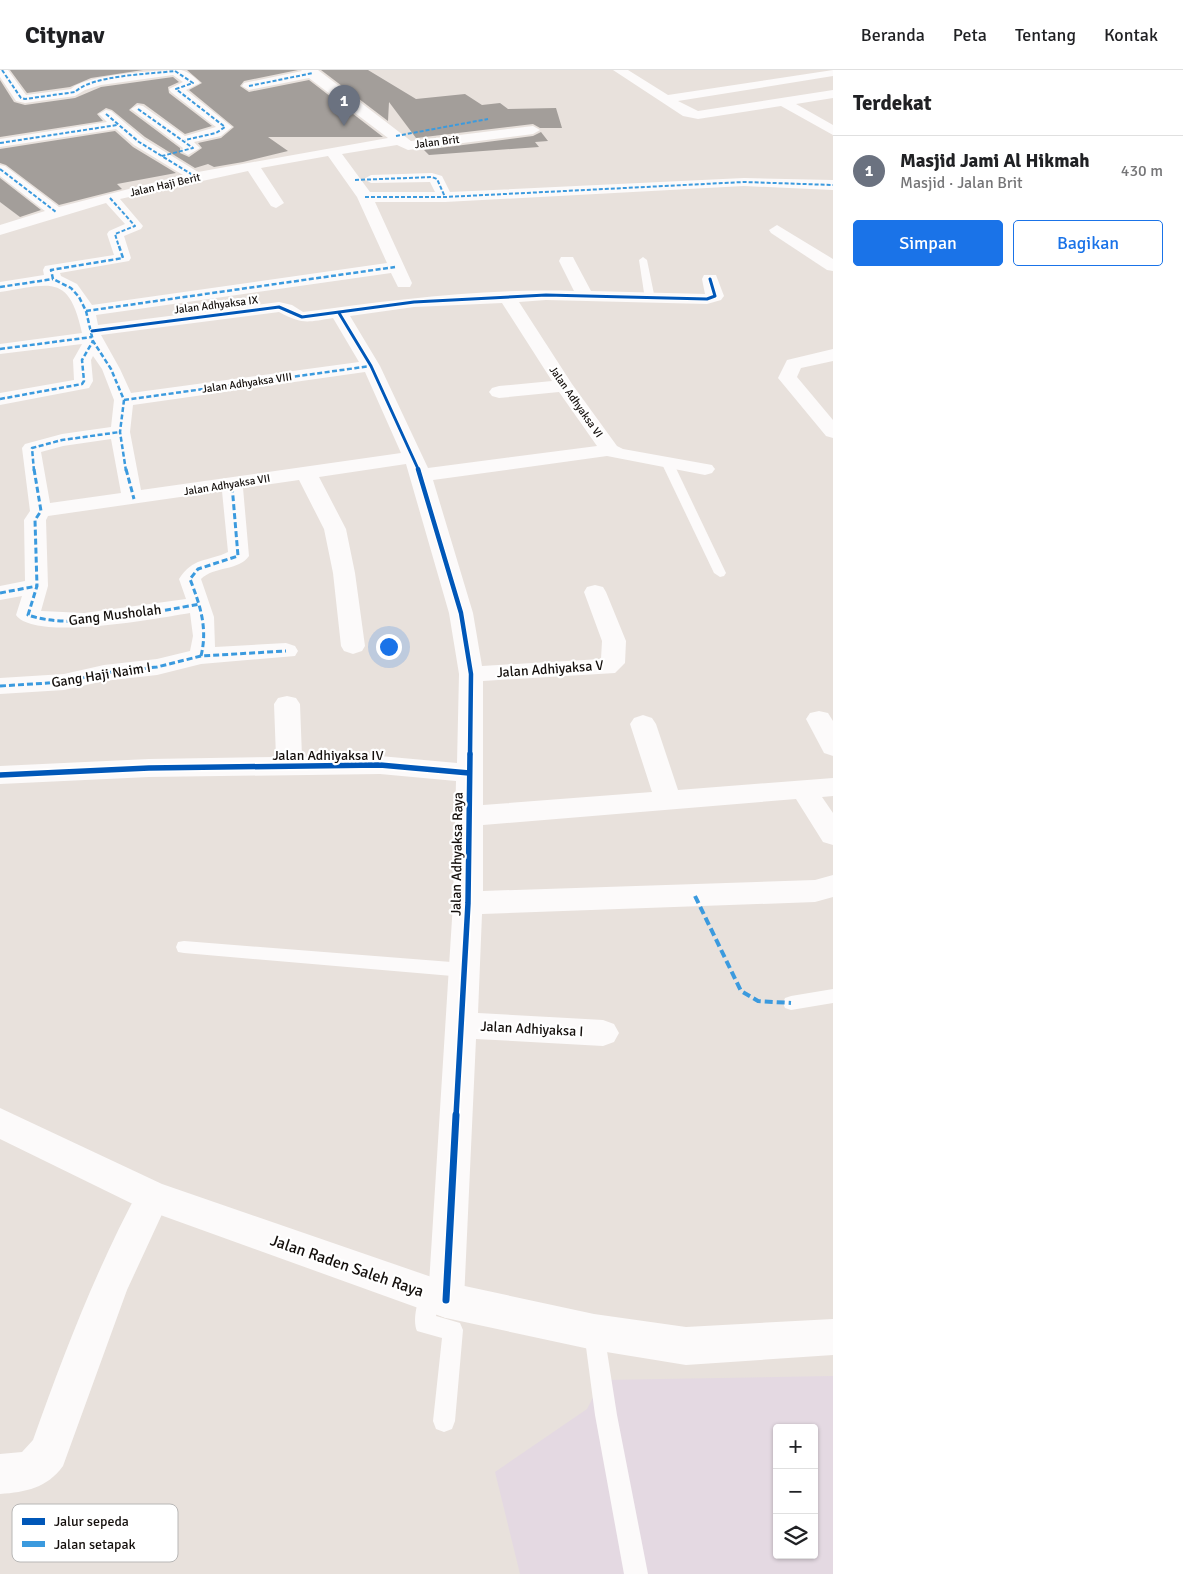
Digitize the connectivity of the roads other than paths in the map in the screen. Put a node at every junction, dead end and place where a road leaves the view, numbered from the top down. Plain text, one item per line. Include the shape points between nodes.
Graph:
1 (2, 70) edge
2 (619, 70) edge
3 (310, 72) edge
4 (833, 72) edge
5 (249, 86) dead end
6 (833, 94) edge
7 (665, 99) junction
8 (783, 102) junction
9 (138, 109) dead end
10 (106, 114) dead end
11 (488, 119) dead end
12 (116, 125) junction
13 (533, 130) dead end
14 (833, 130) edge
15 (398, 138) junction
16 (185, 140) junction
17 (0, 143) edge
18 (332, 151) junction
19 (162, 156) junction
20 (253, 167) junction
21 (0, 169) edge
22 (196, 177) junction
23 (355, 180) junction
24 (833, 184) edge
25 (365, 197) junction
26 (445, 197) junction
27 (110, 198) junction
28 (276, 203) dead end
29 (56, 212) junction
30 (0, 230) edge
31 (777, 230) dead end
32 (644, 260) dead end
33 (567, 261) dead end
34 (833, 266) edge
35 (395, 267) junction
36 (53, 279) junction
37 (710, 279) dead end
38 (0, 287) edge
39 (585, 296) junction
40 (507, 297) junction
41 (650, 299) junction
42 (414, 302) junction
43 (86, 311) junction
44 (339, 313) junction
45 (92, 336) junction
46 (0, 349) edge
47 (833, 355) edge
48 (371, 366) junction
49 (564, 386) junction
50 (499, 392) dead end
51 (0, 399) edge
52 (124, 400) junction
53 (120, 432) junction
54 (833, 432) edge
55 (610, 450) junction
56 (667, 462) junction
57 (417, 466) junction
58 (705, 469) dead end
59 (306, 472) junction
60 (232, 485) junction
61 (134, 499) junction
62 (41, 511) junction
63 (720, 572) dead end
64 (37, 586) junction
65 (595, 592) dead end
66 (0, 593) edge
67 (200, 604) junction
68 (353, 646) dead end
69 (286, 652) dead end
70 (201, 656) junction
71 (471, 674) junction
72 (0, 686) edge
73 (287, 704) dead end
74 (819, 719) dead end
75 (643, 724) dead end
76 (833, 748) edge
77 (289, 766) junction
78 (469, 773) junction
79 (0, 775) edge
80 (833, 787) edge
81 (803, 789) junction
82 (668, 799) junction
83 (470, 816) junction
84 (833, 835) edge
85 (833, 886) edge
86 (468, 903) junction
87 (184, 947) dead end
88 (464, 970) junction
89 (833, 996) edge
90 (791, 1003) dead end
91 (461, 1025) junction
92 (603, 1033) dead end
93 (0, 1123) edge
94 (153, 1197) junction
95 (438, 1297) junction
96 (594, 1332) junction
97 (833, 1337) edge
98 (444, 1421) dead end
99 (0, 1474) edge
100 (636, 1574) edge

1 - 16 street via 21,98 75,92 100,80 175,71 193,83 176,90 225,127
2 - 7 street
3 - 5 street
3 - 15 street, Jalan Brit
4 - 7 street
6 - 8 street
7 - 8 street via 688,113 698,115
8 - 14 street
9 - 16 street
10 - 12 street
11 - 15 street, Jalan Haji Berit
12 - 17 street
12 - 19 street
13 - 15 street, Jalan Brit via 408,146
15 - 18 street, Jalan Haji Berit
16 - 19 street via 193,149
18 - 20 street, Jalan Haji Berit
18 - 23 street
19 - 22 street
20 - 22 street, Jalan Haji Berit
20 - 28 street
21 - 29 street
22 - 27 street, Jalan Haji Berit
23 - 25 street
23 - 26 street via 432,177 437,179
24 - 26 street via 682,184
25 - 26 street
25 - 35 street
27 - 29 street, Jalan Haji Berit
27 - 36 street via 134,224 132,229 115,234 123,258 51,270
29 - 30 street, Jalan Haji Berit
31 - 34 street
32 - 41 lane
33 - 39 street
35 - 42 street
35 - 43 street
36 - 38 street
36 - 43 street via 71,288
37 - 41 street via 715,296 711,299
39 - 40 street
39 - 41 street
40 - 42 street
40 - 49 street, Jalan Adhyaksa VI
42 - 44 street
43 - 45 street
44 - 45 street, Jalan Adhyaksa IX via 295,316 288,309 279,307
44 - 48 street, Jalan Adhyaksa Raya
45 - 46 street, Jalan Adhyaksa IX
45 - 51 street via 82,360 82,384
45 - 52 street
47 - 54 street via 794,364 787,378
48 - 52 street, Jalan Adhyaksa VIII
48 - 57 street, Jalan Adhyaksa Raya
49 - 50 street
49 - 55 street, Jalan Adhyaksa VI
52 - 53 street
53 - 61 street
53 - 62 street via 62,440 32,448
55 - 56 street
55 - 57 street, Jalan Adhyaksa VI
56 - 58 street
56 - 63 lane
57 - 59 street, Jalan Adhyaksa VII
57 - 71 street, Jalan Adhyaksa Raya via 461,613
59 - 60 street, Jalan Adhyaksa VII
59 - 68 street via 335,529
60 - 61 street, Jalan Adhyaksa VII
60 - 67 street via 238,556 192,573 190,579
61 - 62 street, Jalan Adhyaksa VII
62 - 64 street via 35,520
64 - 66 street
64 - 67 street, Gang Musholah via 29,617 63,622
65 - 71 street, Jalan Adhiyaksa V via 614,641 613,663 606,667
67 - 70 street via 205,644
69 - 70 street, Gang Haji Naim I
70 - 72 street, Gang Haji Naim I via 64,682
71 - 78 street, Jalan Adhyaksa Raya
73 - 77 street
74 - 76 street
75 - 82 street
77 - 78 street, Jalan Adhiyaksa IV via 380,765
77 - 79 street, Jalan Adhiyaksa IV
78 - 83 street, Jalan Adhyaksa Raya
80 - 81 street
81 - 82 street
81 - 84 street
82 - 83 street
83 - 86 street, Jalan Adhyaksa Raya
85 - 86 street via 805,892
86 - 88 street, Jalan Adhyaksa Raya
87 - 88 lane
88 - 91 street, Jalan Adhyaksa Raya
89 - 90 lane
91 - 92 street, Jalan Adhiyaksa I
91 - 95 street, Jalan Adhyaksa Raya
93 - 94 street, Jalan Raden Saleh Raya
94 - 95 street, Jalan Raden Saleh Raya
94 - 99 street via 92,1329 49,1452 39,1467
95 - 96 street, Jalan Raden Saleh Raya
95 - 98 lane via 424,1324 453,1330
96 - 97 street, Jalan Raden Saleh Raya via 686,1346
96 - 100 lane

